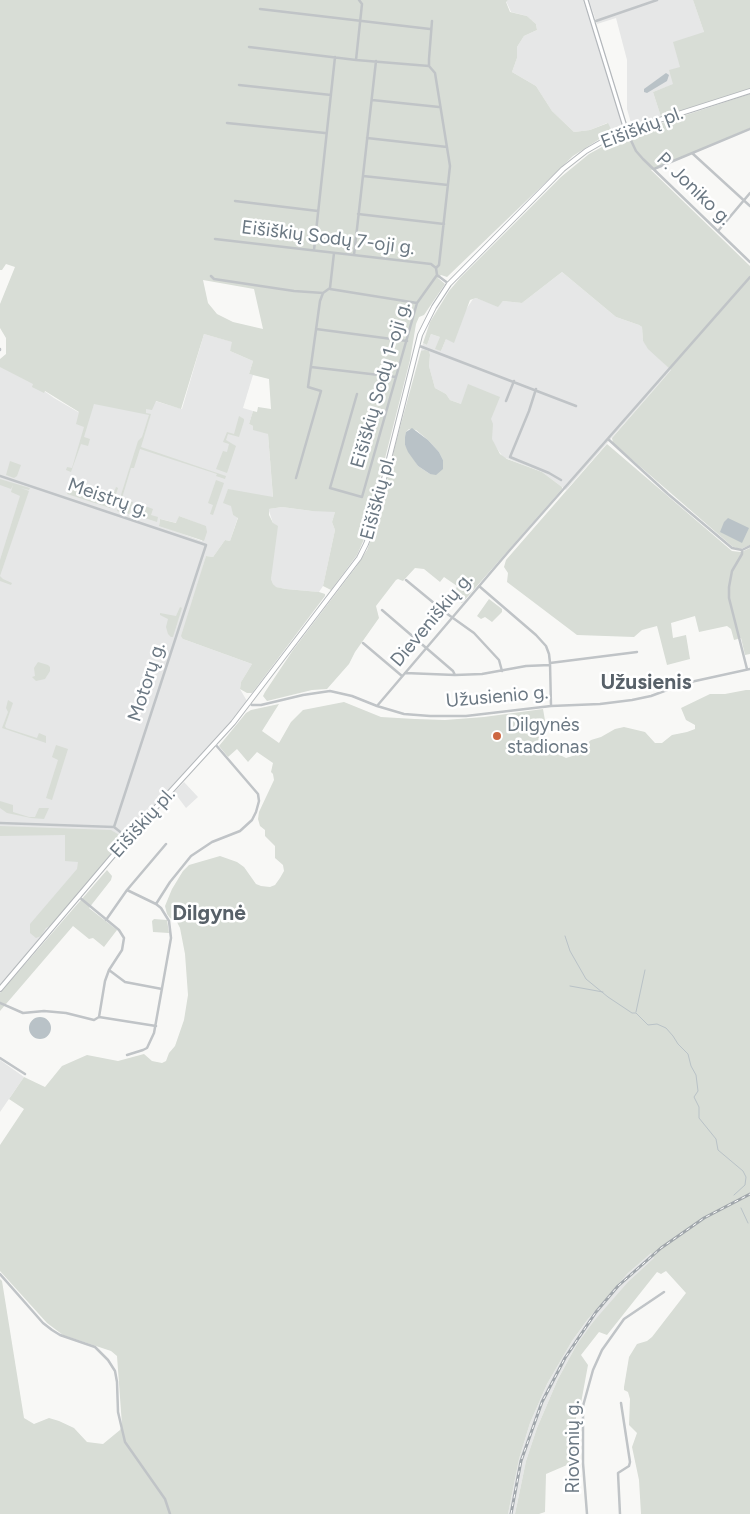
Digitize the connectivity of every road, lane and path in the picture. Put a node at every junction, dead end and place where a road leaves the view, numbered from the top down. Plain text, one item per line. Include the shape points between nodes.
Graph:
1 (359, 0) edge
2 (586, 0) edge
3 (656, 0) edge
4 (260, 9) dead end
5 (360, 20) junction
6 (432, 21) dead end
7 (593, 22) junction
8 (430, 29) junction
9 (249, 47) dead end
10 (335, 57) junction
11 (356, 60) junction
12 (376, 62) junction
13 (430, 66) junction
14 (239, 85) dead end
15 (750, 91) edge
16 (331, 95) junction
17 (372, 100) junction
18 (439, 107) junction
19 (227, 123) dead end
20 (750, 129) edge
21 (626, 130) junction
22 (326, 133) junction
23 (368, 138) junction
24 (447, 147) junction
25 (692, 153) junction
26 (654, 169) junction
27 (363, 176) junction
28 (448, 185) junction
29 (750, 193) edge
30 (743, 200) junction
31 (236, 201) dead end
32 (750, 206) edge
33 (318, 211) junction
34 (358, 214) junction
35 (444, 224) junction
36 (718, 231) junction
37 (215, 239) dead end
38 (314, 250) junction
39 (334, 252) junction
40 (354, 255) junction
41 (750, 262) edge
42 (436, 268) junction
43 (437, 275) junction
44 (211, 276) dead end
45 (750, 278) edge
46 (449, 284) junction
47 (330, 288) junction
48 (324, 294) junction
49 (417, 303) junction
50 (316, 329) junction
51 (407, 340) junction
52 (417, 345) junction
53 (312, 367) junction
54 (396, 378) junction
55 (514, 381) junction
56 (536, 390) junction
57 (357, 394) dead end
58 (506, 401) dead end
59 (576, 406) dead end
60 (608, 439) junction
61 (0, 476) edge
62 (296, 478) dead end
63 (561, 480) dead end
64 (206, 545) joint
65 (750, 546) edge
66 (744, 550) junction
67 (406, 580) dead end
68 (479, 586) junction
69 (382, 610) dead end
70 (452, 618) junction
71 (363, 643) dead end
72 (426, 648) junction
73 (637, 652) dead end
74 (550, 664) junction
75 (749, 669) edge
76 (502, 671) junction
77 (404, 675) junction
78 (455, 675) junction
79 (249, 703) junction
80 (377, 706) junction
81 (551, 706) junction
82 (215, 744) junction
83 (0, 822) edge
84 (114, 827) junction
85 (128, 838) junction
86 (166, 844) dead end
87 (127, 890) junction
88 (79, 897) junction
89 (156, 904) junction
90 (106, 920) junction
91 (109, 970) junction
92 (0, 989) edge
93 (162, 990) junction
94 (0, 1003) edge
95 (99, 1017) junction
96 (156, 1026) junction
97 (127, 1055) dead end
98 (0, 1058) edge
99 (25, 1074) dead end
100 (0, 1274) edge
101 (664, 1292) dead end
102 (621, 1403) dead end
103 (170, 1514) edge
104 (587, 1514) edge
105 (620, 1514) edge

1 - 5 street via 362,4
2 - 7 main road
3 - 7 street
4 - 5 street
5 - 8 street
5 - 11 street
6 - 8 street
7 - 21 main road
8 - 13 street
9 - 10 street
10 - 11 street
10 - 16 street
11 - 12 street
12 - 13 street
12 - 17 street
13 - 18 street via 434,72
14 - 16 street
15 - 21 main road, Eišiškių pl.
16 - 22 street
17 - 18 street
17 - 23 street
18 - 24 street
19 - 22 street
20 - 25 street
21 - 26 street, P. Joniko g. via 636,151
21 - 46 main road, Eišiškių pl. via 598,143 563,169
22 - 33 street
23 - 24 street
23 - 27 street
24 - 28 street
25 - 26 street
25 - 30 street
26 - 36 street, P. Joniko g.
27 - 28 street
27 - 34 street
28 - 35 street
29 - 30 street
30 - 32 street
30 - 36 street
31 - 33 street
33 - 38 street
34 - 35 street
34 - 40 street
35 - 42 street
36 - 41 street, P. Joniko g.
37 - 38 street, Eišiškių Sodų 7-oji g.
38 - 39 street, Eišiškių Sodų 7-oji g.
39 - 40 street, Eišiškių Sodų 7-oji g.
39 - 47 street
40 - 42 street, Eišiškių Sodų 7-oji g. via 431,264
42 - 43 street
43 - 46 street
43 - 49 street, Eišiškių Sodų 1-oji g.
44 - 48 street
45 - 60 street, Dieveniškių g.
46 - 52 main road, Eišiškių pl. via 426,321
47 - 48 street
47 - 49 street
48 - 50 street
49 - 51 street, Eišiškių Sodų 1-oji g.
50 - 51 street
50 - 53 street
51 - 54 street, Eišiškių Sodų 1-oji g.
52 - 55 street
52 - 79 main road, Eišiškių pl. via 366,544 354,565
53 - 54 street
53 - 62 street via 308,387 322,391
54 - 57 street, Eišiškių Sodų 1-oji g. via 362,497 330,488
55 - 56 street
55 - 58 street
56 - 59 street
56 - 63 street via 510,457
60 - 66 street via 732,548
60 - 68 street, Dieveniškių g.
61 - 64 street, Meistrų g.
64 - 84 street, Motorų g.
65 - 66 street
66 - 75 street via 732,571 729,598
67 - 70 street
68 - 70 street, Dieveniškių g.
68 - 74 street via 542,641 548,649
69 - 72 street
70 - 72 street, Dieveniškių g.
70 - 76 street via 470,630 493,653
71 - 77 street
72 - 77 street, Dieveniškių g.
72 - 78 street
73 - 74 street
74 - 76 street
74 - 81 street
75 - 81 street, Užusienio g. via 686,683 632,700
76 - 78 street
77 - 78 street
77 - 80 street, Dieveniškių g.
79 - 80 street, Užusienio g. via 261,705 325,691 345,693
79 - 82 main road, Eišiškių pl.
80 - 81 street, Užusienio g. via 411,715 452,717
82 - 85 main road, Eišiškių pl.
82 - 89 street via 259,796 256,812 240,831 212,842 191,856
83 - 84 street
84 - 85 street
85 - 88 main road, Eišiškių pl.
86 - 87 street
87 - 89 street
87 - 90 street
88 - 90 street
88 - 92 main road, Eišiškių pl.
89 - 93 street via 165,914 170,930
90 - 91 street via 124,938 122,950
91 - 93 street via 126,982
91 - 95 street
93 - 96 street
94 - 95 street via 23,1013 66,1012 94,1020
95 - 96 street
96 - 97 street via 147,1048
98 - 99 street
100 - 103 street via 52,1330 95,1347 108,1360 115,1370 118,1412 125,1442 164,1499
101 - 104 street, Riovonių g. via 624,1319 602,1350 593,1370 583,1406
102 - 105 street via 630,1462 618,1473

